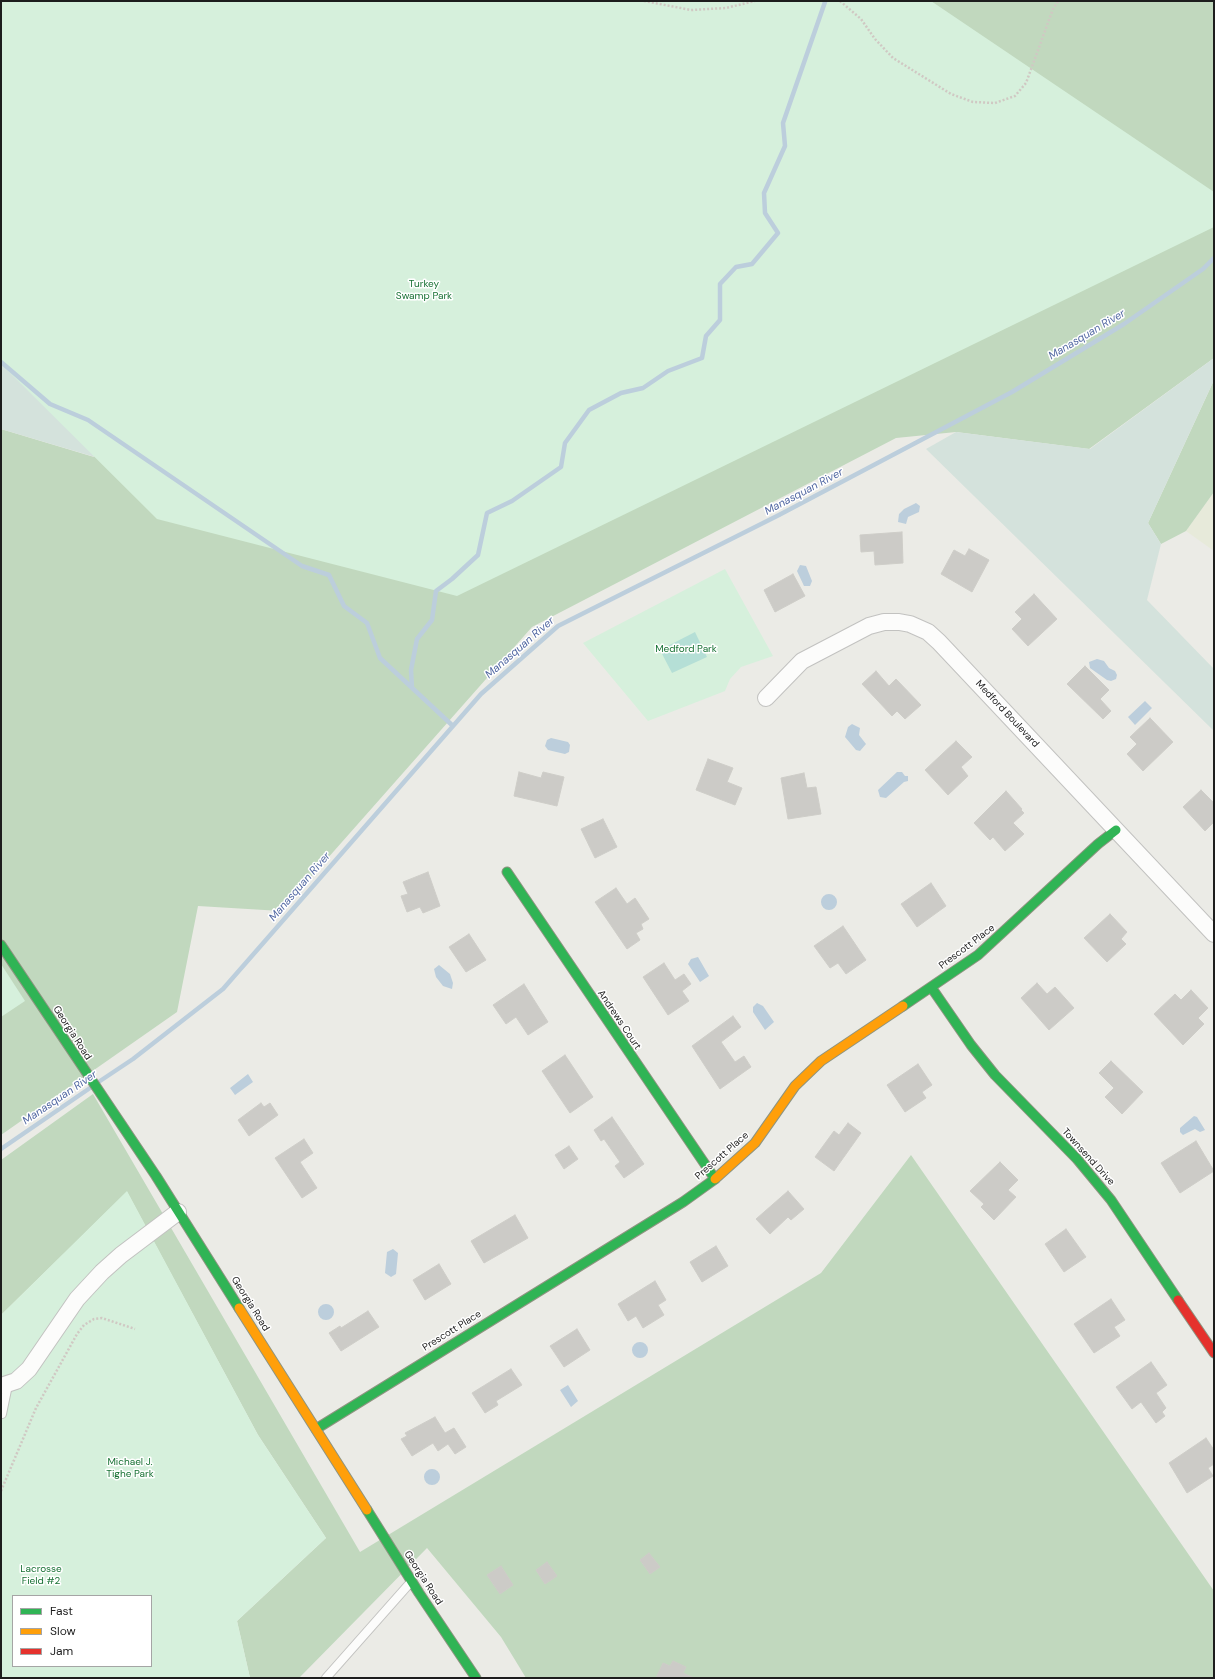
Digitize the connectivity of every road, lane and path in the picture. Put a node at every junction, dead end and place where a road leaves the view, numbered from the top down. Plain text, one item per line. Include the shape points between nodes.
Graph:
1 (644, 1) edge
2 (755, 1) edge
3 (840, 1) edge
4 (1058, 1) edge
5 (766, 698) dead end
6 (1116, 830) junction
7 (507, 872) dead end
8 (1214, 934) edge
9 (1, 945) edge
10 (931, 987) junction
11 (715, 1179) junction
12 (178, 1212) junction
13 (135, 1328) dead end
14 (1214, 1353) edge
15 (4, 1385) edge
16 (2, 1414) edge
17 (316, 1429) junction
18 (1, 1491) edge
19 (412, 1582) junction
20 (326, 1678) edge
21 (476, 1678) edge

1 - 2 path via 691,10 726,8
3 - 4 path via 861,19 893,58 951,94 973,102 995,103 1015,96 1026,82
5 - 6 street, Medford Boulevard via 802,661 839,641 869,626 884,622 910,624 928,632 939,642
6 - 8 street, Medford Boulevard
6 - 10 street, Prescott Place via 992,944
7 - 11 street, Andrews Court
9 - 12 street, Georgia Road
10 - 11 street, Prescott Place via 826,1057 804,1076 755,1143
10 - 14 street, Townsend Drive via 995,1075 1077,1159 1111,1200
11 - 17 street, Prescott Place via 683,1202
12 - 15 street via 102,1272 77,1299 30,1368 16,1381
12 - 17 street, Georgia Road
13 - 18 path via 102,1318 84,1325 36,1408
15 - 16 lane
17 - 19 street, Georgia Road
19 - 20 lane
19 - 21 street, Georgia Road

